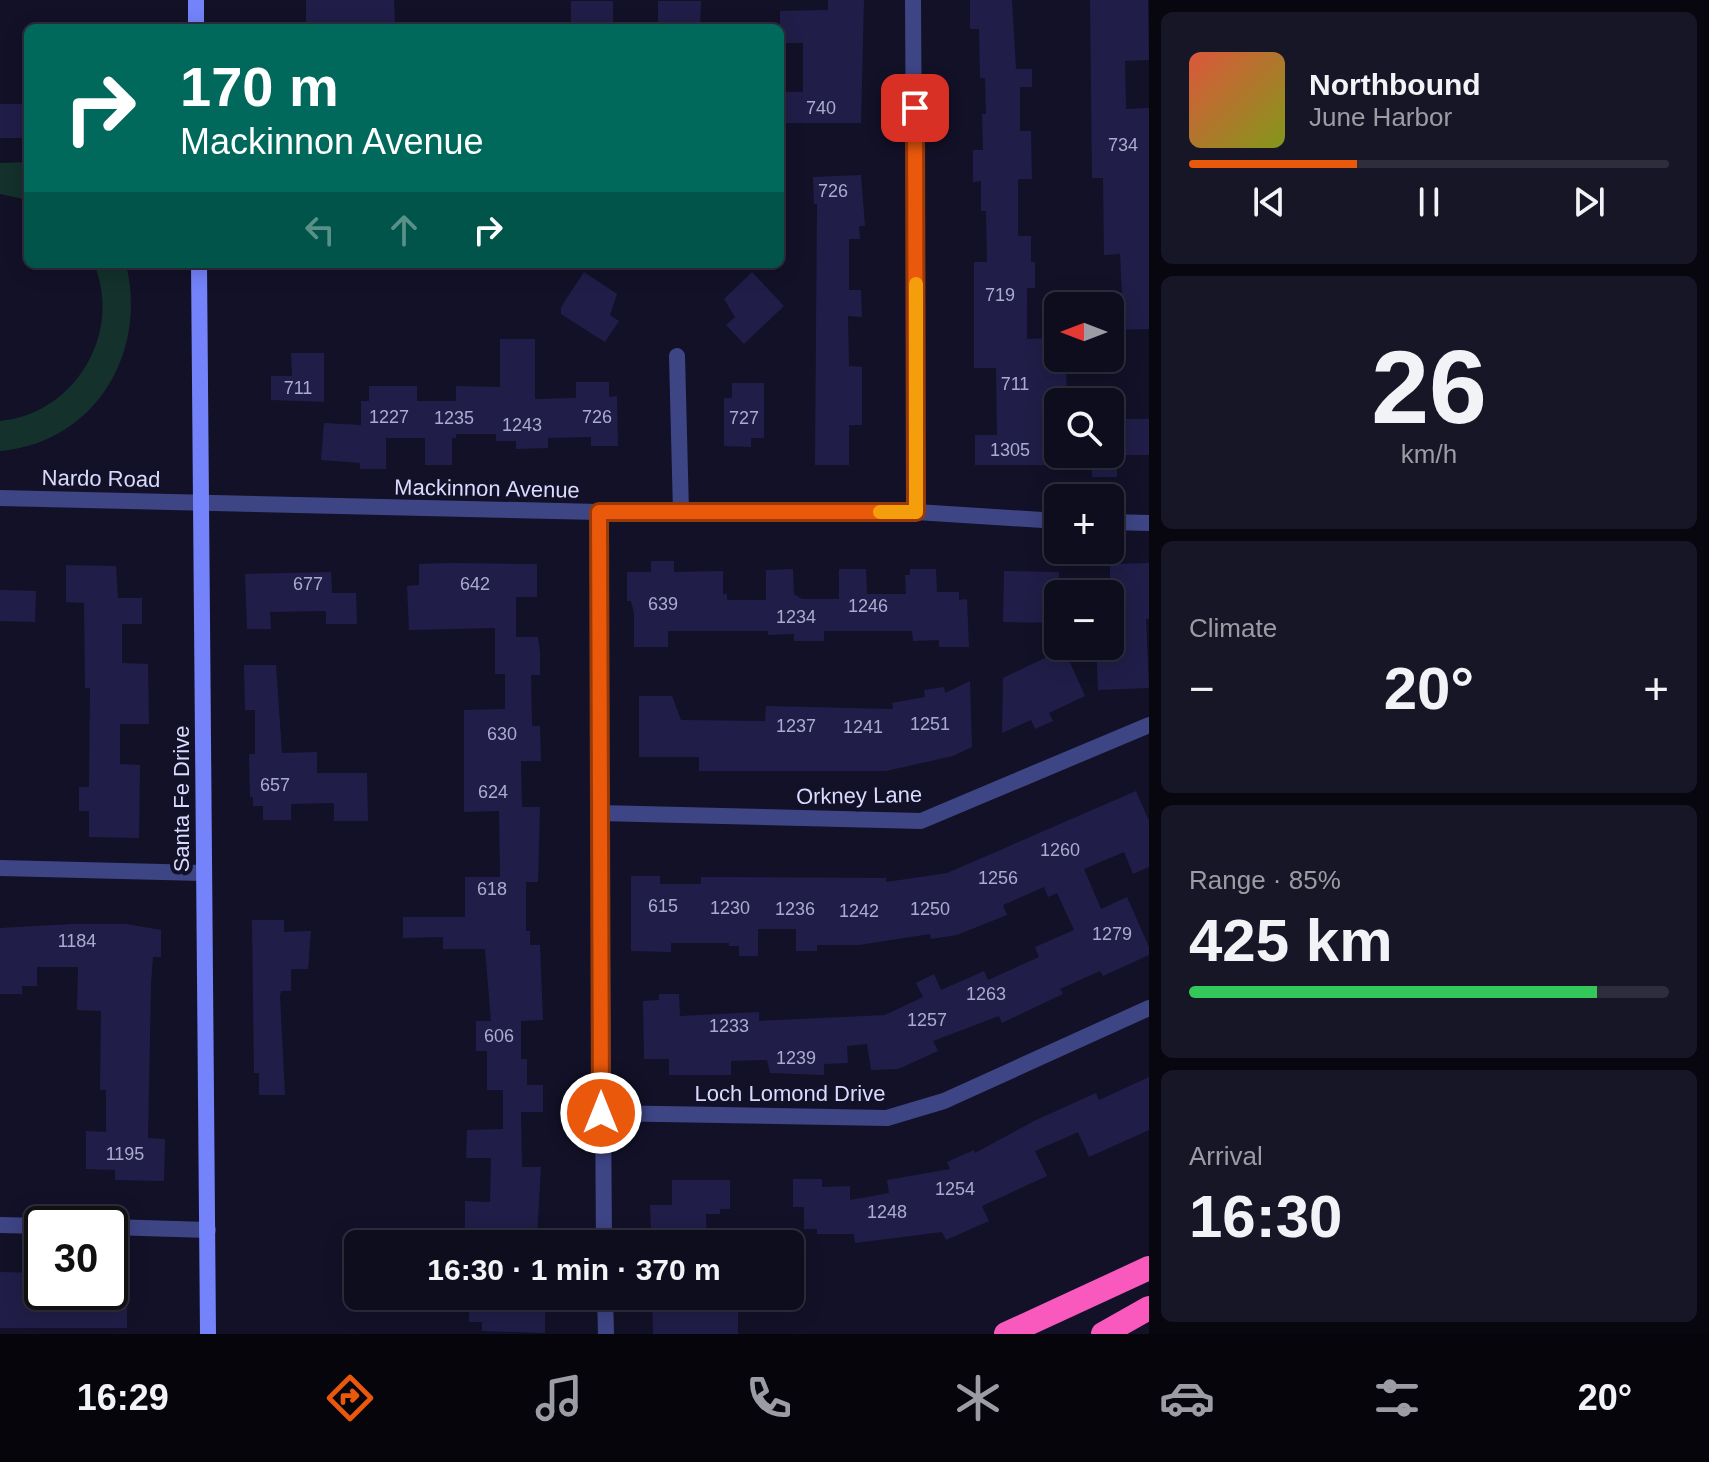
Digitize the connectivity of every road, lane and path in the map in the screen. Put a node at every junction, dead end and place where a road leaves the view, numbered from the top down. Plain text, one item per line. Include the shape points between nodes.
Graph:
1 (196, 0) edge
2 (913, 0) edge
3 (196, 24) edge
4 (199, 268) edge
5 (677, 356) dead end
6 (0, 498) edge
7 (202, 503) junction
8 (599, 512) junction
9 (681, 512) junction
10 (916, 512) junction
11 (1044, 520) edge
12 (1124, 522) edge
13 (1149, 523) edge
14 (1149, 725) edge
15 (599, 813) junction
16 (0, 868) edge
17 (203, 873) junction
18 (1149, 1008) edge
19 (601, 1113) junction
20 (0, 1225) edge
21 (24, 1226) edge
22 (128, 1228) edge
23 (208, 1230) junction
24 (604, 1230) edge
25 (1149, 1268) edge
26 (1149, 1308) edge
27 (605, 1310) edge
28 (208, 1334) edge
29 (606, 1334) edge
30 (1006, 1334) edge
31 (1103, 1334) edge

1 - 3 main road
2 - 10 street
4 - 7 main road, Santa Fe Drive
5 - 9 street
6 - 7 street, Nardo Road
7 - 8 street, Mackinnon Avenue
7 - 17 main road, Santa Fe Drive
8 - 9 street, Mackinnon Avenue
8 - 15 street
9 - 10 street, Mackinnon Avenue
10 - 11 street, Mackinnon Avenue
12 - 13 street
14 - 15 street, Orkney Lane via 921,821
15 - 19 street
16 - 17 street
17 - 23 main road, Santa Fe Drive
18 - 19 street, Loch Lomond Drive via 944,1101 887,1118
19 - 24 street
20 - 21 street
22 - 23 street
23 - 28 main road, Santa Fe Drive
25 - 30 highway
26 - 31 highway
27 - 29 street

